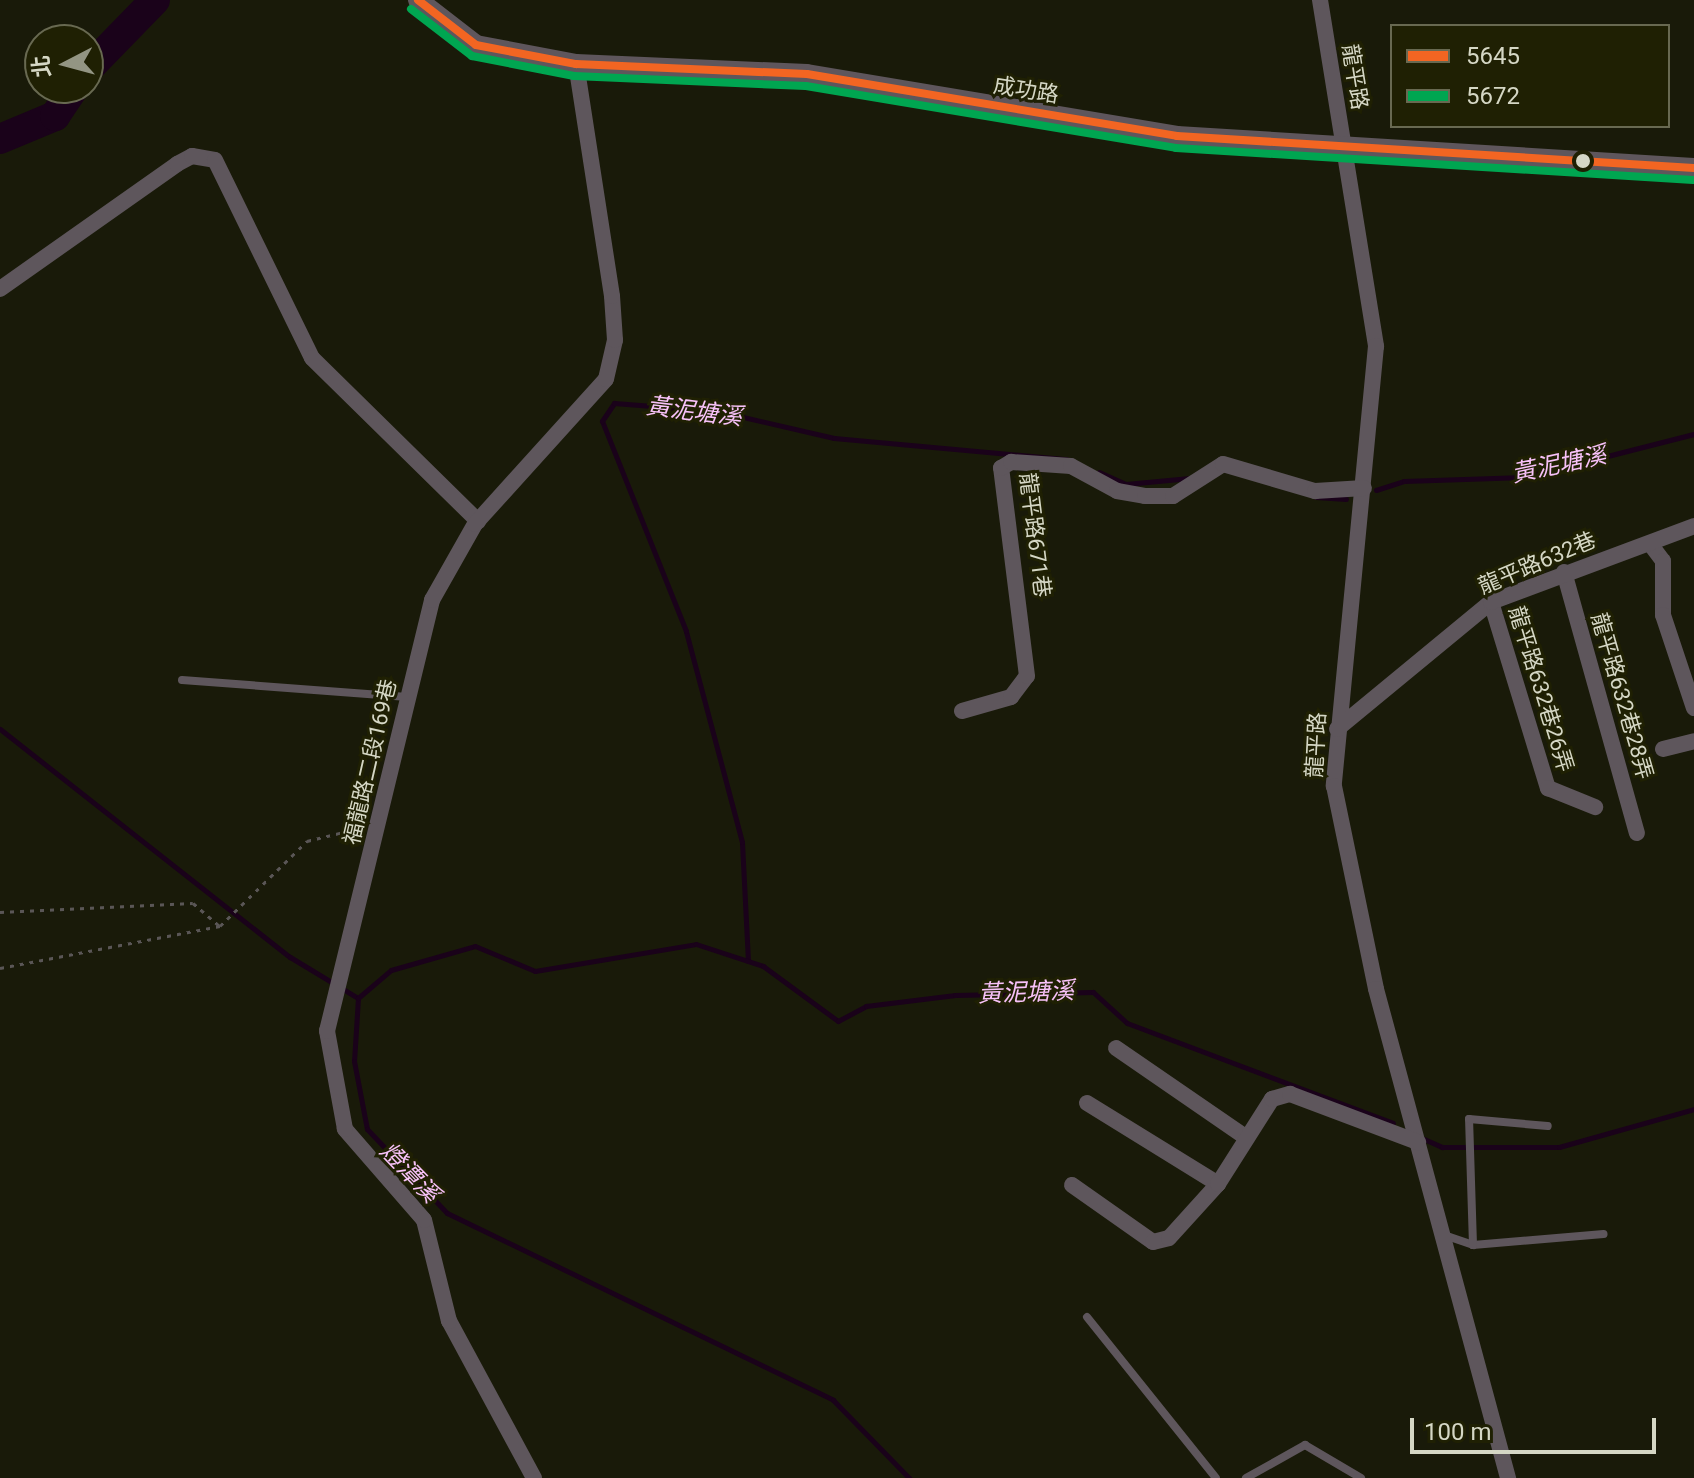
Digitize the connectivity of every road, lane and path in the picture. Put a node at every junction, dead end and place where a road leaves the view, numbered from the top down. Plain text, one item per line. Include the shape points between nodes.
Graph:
1 (418, 0) edge
2 (1320, 0) edge
3 (576, 64) junction
4 (1344, 144) junction
5 (1694, 168) edge
6 (0, 289) edge
7 (1364, 488) junction
8 (478, 521) junction
9 (1694, 526) edge
10 (1651, 545) junction
11 (1564, 572) junction
12 (1491, 602) junction
13 (182, 680) dead end
14 (407, 697) junction
15 (1694, 708) edge
16 (962, 711) dead end
17 (1337, 729) junction
18 (1694, 741) edge
19 (1663, 749) dead end
20 (1595, 807) dead end
21 (378, 823) junction
22 (1637, 833) dead end
23 (0, 912) edge
24 (220, 926) junction
25 (0, 968) edge
26 (1116, 1048) dead end
27 (1087, 1103) dead end
28 (1548, 1126) dead end
29 (1244, 1136) junction
30 (1418, 1142) junction
31 (1218, 1184) junction
32 (1072, 1185) dead end
33 (1439, 1233) junction
34 (1604, 1234) dead end
35 (1473, 1245) junction
36 (1087, 1317) dead end
37 (534, 1478) edge
38 (1216, 1478) edge
39 (1246, 1478) edge
40 (1361, 1478) edge
41 (1508, 1478) edge

1 - 3 street, 成功路 via 476,45
2 - 4 street, 龍平路
3 - 4 street, 成功路 via 807,74 1177,136
3 - 8 street, 福龍路二段169巷 via 615,340 606,379
4 - 5 street, 成功路
4 - 7 street, 龍平路 via 1376,346
6 - 8 street via 177,164 192,156 215,160 312,358
7 - 16 street, 龍平路671巷 via 1315,491 1223,464 1173,496 1145,496 1117,491 1071,466 1011,462 1001,468 1027,676 1011,697
7 - 17 street, 龍平路
8 - 14 street, 福龍路二段169巷 via 432,600
9 - 10 street, 龍平路632巷
10 - 11 street, 龍平路632巷
10 - 15 street via 1663,561 1663,615
11 - 12 street, 龍平路632巷
11 - 22 street, 龍平路632巷28弄
12 - 17 street, 龍平路632巷
12 - 20 street, 龍平路632巷26弄 via 1548,788
13 - 14 lane
14 - 21 street, 福龍路二段169巷
17 - 30 street, 龍平路 via 1340,815 1376,989
18 - 19 street
21 - 24 path via 307,841
21 - 37 street, 福龍路二段169巷 via 327,1031 345,1129 424,1220 449,1321
23 - 24 path via 193,903
24 - 25 path
26 - 29 street
27 - 31 street
28 - 35 lane via 1469,1119
29 - 30 street via 1259,1109 1290,1094
29 - 31 street
30 - 33 street, 龍平路
31 - 32 street via 1169,1238 1153,1242
33 - 35 lane
33 - 41 street, 龍平路
34 - 35 lane
36 - 38 lane
39 - 40 lane via 1305,1445

